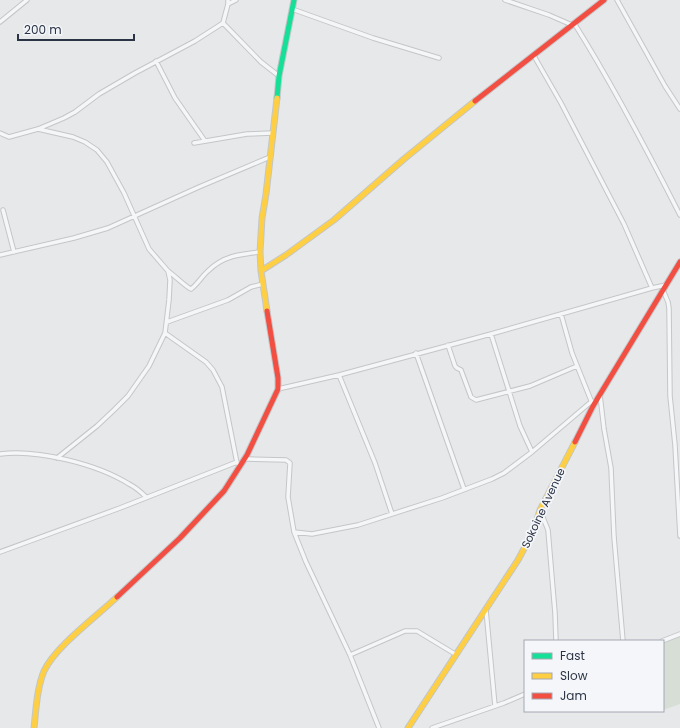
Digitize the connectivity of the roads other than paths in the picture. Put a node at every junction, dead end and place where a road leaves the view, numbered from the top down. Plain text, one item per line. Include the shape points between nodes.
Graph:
1 (27, 0) edge
2 (236, 0) edge
3 (294, 0) edge
4 (505, 0) edge
5 (604, 0) edge
6 (617, 0) edge
7 (228, 2) edge
8 (292, 9) junction
9 (0, 22) edge
10 (223, 23) junction
11 (573, 24) junction
12 (534, 56) junction
13 (439, 58) dead end
14 (156, 61) junction
15 (279, 76) junction
16 (680, 109) edge
17 (38, 129) junction
18 (0, 133) edge
19 (273, 133) junction
20 (205, 141) junction
21 (194, 143) dead end
22 (270, 157) junction
23 (3, 210) dead end
24 (680, 215) edge
25 (135, 216) junction
26 (14, 252) junction
27 (260, 252) junction
28 (0, 255) edge
29 (680, 262) edge
30 (168, 271) junction
31 (261, 271) junction
32 (263, 284) junction
33 (666, 285) junction
34 (652, 288) junction
35 (663, 290) junction
36 (561, 314) junction
37 (167, 322) junction
38 (165, 333) junction
39 (491, 334) junction
40 (448, 345) junction
41 (416, 353) junction
42 (577, 366) junction
43 (339, 375) junction
44 (278, 389) junction
45 (508, 392) junction
46 (600, 395) junction
47 (592, 404) junction
48 (532, 452) junction
49 (0, 454) edge
50 (56, 458) junction
51 (246, 459) junction
52 (237, 462) junction
53 (239, 468) junction
54 (464, 489) junction
55 (146, 497) junction
56 (540, 510) junction
57 (392, 514) junction
58 (294, 532) junction
59 (680, 536) edge
60 (0, 552) edge
61 (486, 610) junction
62 (680, 634) edge
63 (556, 640) edge
64 (623, 640) edge
65 (664, 640) edge
66 (455, 654) junction
67 (350, 655) junction
68 (524, 694) edge
69 (495, 706) junction
70 (34, 728) edge
71 (379, 728) edge
72 (408, 728) edge
73 (432, 728) edge

1 - 9 street
2 - 7 street
3 - 8 street
4 - 11 street
5 - 11 street
6 - 16 street
7 - 10 street
8 - 13 street
8 - 15 street
10 - 14 street
10 - 15 street via 261,62
11 - 12 street
11 - 24 street via 628,116
12 - 31 street via 508,74 404,159 334,220
12 - 34 street via 624,224
14 - 17 street via 99,94 75,112
14 - 20 street via 175,98
15 - 19 street
17 - 18 street via 9,137
17 - 25 street via 73,137 97,150 107,162
19 - 20 street via 246,134
19 - 22 street
20 - 21 street
22 - 25 street
22 - 27 street
23 - 26 street
25 - 26 street via 91,234
25 - 30 street via 149,249
26 - 28 street
27 - 30 street via 233,256 219,262 191,289
27 - 31 street
29 - 33 street, Sokoine Avenue
30 - 37 street via 170,290
31 - 32 street
32 - 37 street
32 - 44 street
33 - 34 street
33 - 35 street, Sokoine Avenue
34 - 36 street
35 - 46 street, Sokoine Avenue
35 - 59 street via 669,308 670,396
36 - 39 street
36 - 42 street
37 - 38 street
38 - 50 street via 149,366 128,396 97,426
38 - 52 street via 206,362 217,376 222,387
39 - 40 street
39 - 45 street
40 - 41 street
40 - 45 street via 455,366 462,372 473,399 479,400
41 - 43 street
41 - 54 street
42 - 45 street via 530,386
42 - 47 street
43 - 44 street
43 - 57 street
44 - 51 street
45 - 48 street
46 - 47 street, Sokoine Avenue
46 - 64 street via 611,468 614,544
47 - 48 street
47 - 56 street, Sokoine Avenue
48 - 54 street via 504,473
49 - 50 street via 20,452
50 - 55 street via 104,471 130,484
51 - 53 street
51 - 58 street via 286,460 290,463 288,497
52 - 53 street
52 - 55 street
53 - 70 street via 225,489 200,517 60,650 47,666
54 - 57 street
55 - 60 street
56 - 61 street, Sokoine Avenue via 526,546
56 - 63 street via 548,530
57 - 58 street via 326,532
58 - 67 street via 303,557
61 - 66 street, Sokoine Avenue
61 - 69 street
62 - 65 street
66 - 67 street via 412,630
66 - 72 street, Sokoine Avenue
67 - 71 street
68 - 69 street
69 - 73 street

